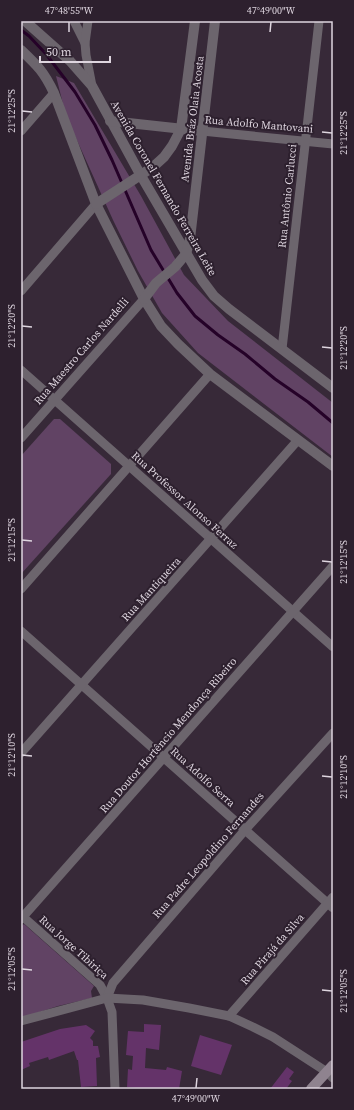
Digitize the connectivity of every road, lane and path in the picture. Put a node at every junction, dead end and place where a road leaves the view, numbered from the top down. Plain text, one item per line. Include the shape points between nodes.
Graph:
1 (25, 21) edge
2 (74, 21) edge
3 (88, 21) edge
4 (195, 21) edge
5 (215, 21) edge
6 (319, 21) edge
7 (85, 43) junction
8 (21, 50) edge
9 (92, 86) junction
10 (54, 93) junction
11 (110, 121) junction
12 (181, 129) junction
13 (21, 131) edge
14 (202, 131) junction
15 (305, 140) junction
16 (333, 144) edge
17 (140, 174) junction
18 (96, 204) junction
19 (186, 254) junction
20 (21, 291) edge
21 (144, 299) junction
22 (282, 349) junction
23 (21, 370) edge
24 (210, 374) junction
25 (333, 388) edge
26 (54, 400) junction
27 (21, 438) edge
28 (298, 440) junction
29 (129, 466) junction
30 (333, 466) edge
31 (211, 539) junction
32 (333, 566) edge
33 (21, 589) edge
34 (293, 612) junction
35 (21, 631) edge
36 (333, 647) edge
37 (82, 685) junction
38 (333, 732) edge
39 (21, 753) edge
40 (164, 758) junction
41 (245, 830) junction
42 (331, 903) edge
43 (22, 917) edge
44 (107, 998) junction
45 (229, 1016) junction
46 (21, 1021) edge
47 (331, 1072) edge
48 (114, 1089) edge
49 (311, 1089) edge

1 - 9 street, Avenida Coronel Fernando Ferreira Leite via 70,61
2 - 7 street
3 - 7 street
4 - 12 street, Avenida Bráz Olaia Acosta
5 - 14 street, Avenida Bráz Olaia Acosta
6 - 15 street, Rua Antônio Carlucci
7 - 9 street
8 - 10 street via 39,67
9 - 11 street, Avenida Coronel Fernando Ferreira Leite
10 - 13 street
10 - 18 street
11 - 12 street, Rua Adolfo Mantovani
11 - 17 street, Avenida Coronel Fernando Ferreira Leite
12 - 14 street, Rua Adolfo Mantovani
12 - 17 street, Avenida Bráz Olaia Acosta via 164,157
14 - 15 street, Rua Adolfo Mantovani
14 - 19 street, Avenida Bráz Olaia Acosta via 192,226
15 - 16 street, Rua Adolfo Mantovani
15 - 22 street, Rua Antônio Carlucci
17 - 18 street, Avenida Bráz Olaia Acosta
17 - 19 street, Avenida Coronel Fernando Ferreira Leite
18 - 20 street
18 - 21 street
19 - 21 street, Avenida Bráz Olaia Acosta via 156,283
19 - 22 street, Avenida Coronel Fernando Ferreira Leite via 214,296
21 - 24 street via 161,326
21 - 26 street, Rua Maestro Carlos Nardelli
22 - 25 street, Avenida Coronel Fernando Ferreira Leite
23 - 26 street, Rua Professor Alonso Ferraz
24 - 28 street
24 - 29 street
26 - 27 street, Rua Maestro Carlos Nardelli
26 - 29 street, Rua Professor Alonso Ferraz
28 - 30 street
28 - 31 street, Rua Mantiqueira
29 - 31 street, Rua Professor Alonso Ferraz
29 - 33 street
31 - 34 street, Rua Professor Alonso Ferraz
31 - 37 street, Rua Mantiqueira
32 - 34 street, Rua Doutor Hortêncio Mendonça Ribeiro
34 - 36 street, Rua Professor Alonso Ferraz
34 - 40 street, Rua Doutor Hortêncio Mendonça Ribeiro
35 - 37 street, Rua Adolfo Serra
37 - 39 street, Rua Mantiqueira
37 - 40 street, Rua Adolfo Serra
38 - 41 street, Rua Padre Leopoldino Fernandes
40 - 41 street, Rua Adolfo Serra
40 - 43 street, Rua Doutor Hortêncio Mendonça Ribeiro
41 - 42 street, Rua Adolfo Serra
41 - 44 street, Rua Padre Leopoldino Fernandes via 113,983
42 - 45 street, Rua Pirajá da Silva
43 - 44 street, Rua Jorge Tibiriça via 100,984
44 - 45 street via 143,1000
44 - 46 street
44 - 48 street, Rua Jorge Tibiriça via 112,1012
45 - 47 street via 273,1037
47 - 49 main road

